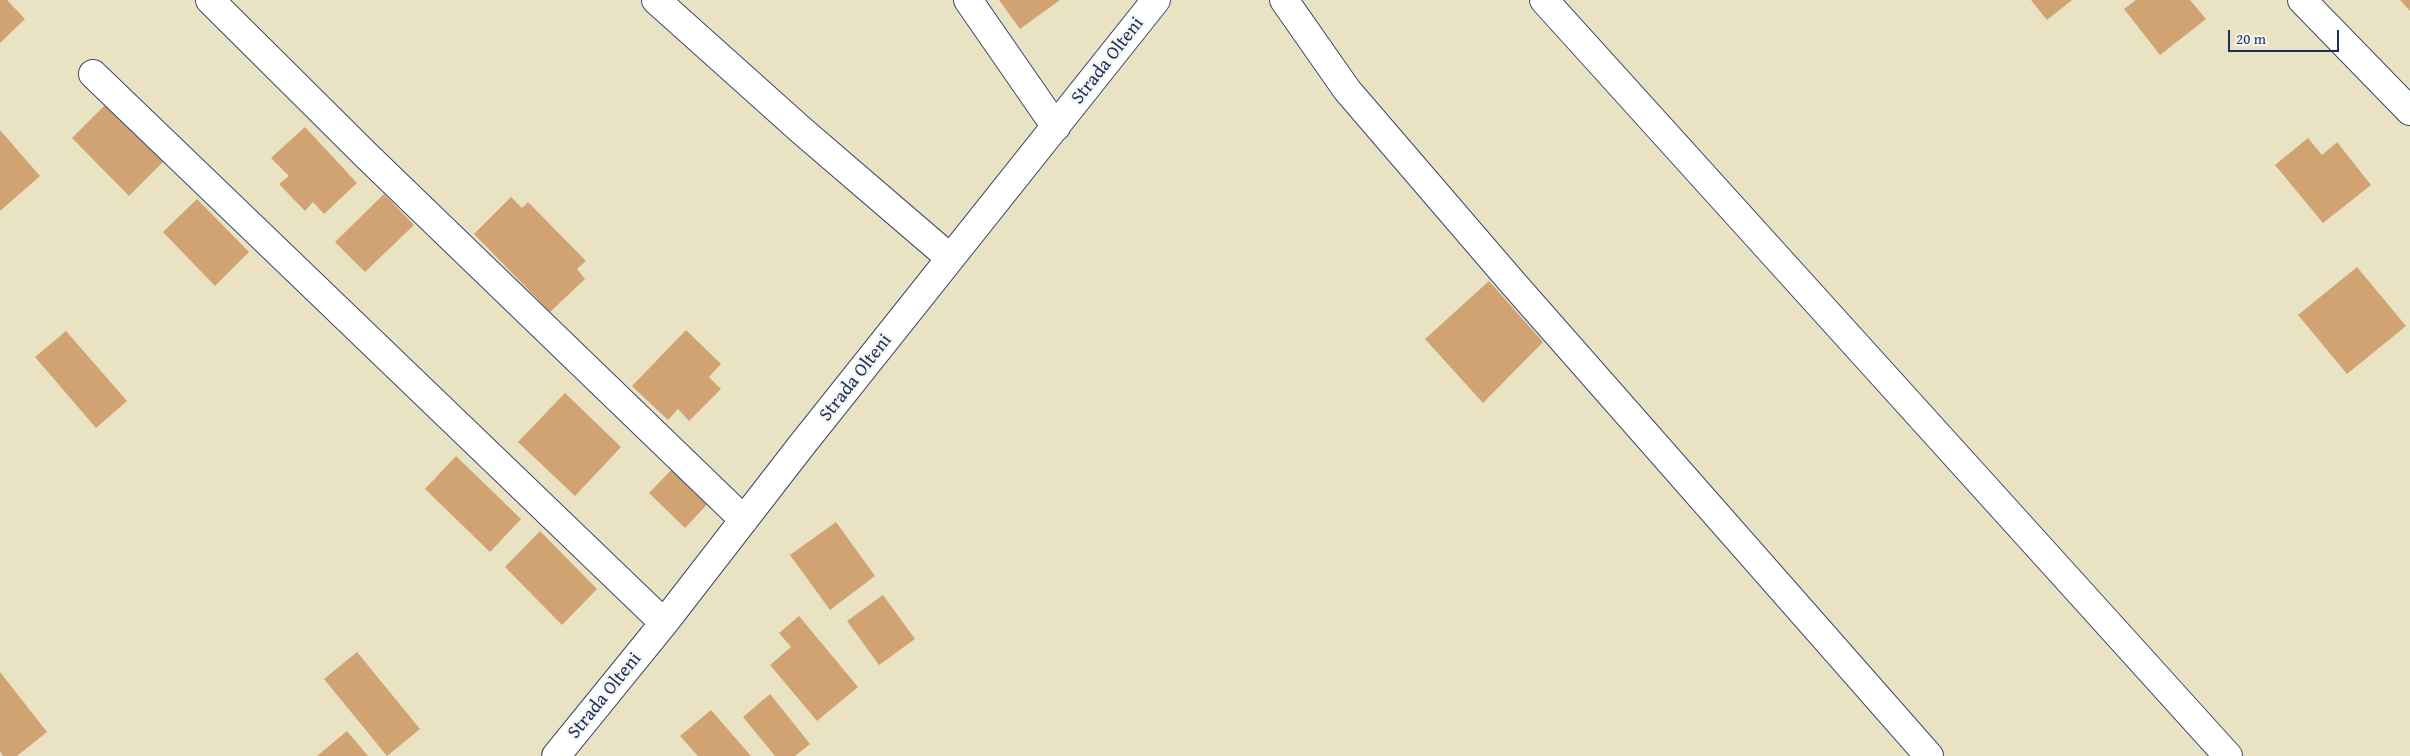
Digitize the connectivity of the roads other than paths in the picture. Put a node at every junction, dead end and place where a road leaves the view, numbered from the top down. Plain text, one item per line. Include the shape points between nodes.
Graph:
1 (210, 0) edge
2 (656, 0) edge
3 (968, 0) edge
4 (1156, 0) edge
5 (1284, 0) edge
6 (1544, 0) edge
7 (2302, 0) edge
8 (93, 74) dead end
9 (2410, 111) edge
10 (1056, 127) junction
11 (950, 258) junction
12 (744, 520) junction
13 (664, 623) junction
14 (556, 756) edge
15 (1929, 756) edge
16 (2228, 756) edge

1 - 12 street via 368,158
2 - 11 street
3 - 10 street
4 - 10 street, Strada Olteni
5 - 15 street via 1346,90
6 - 16 street
7 - 9 street
8 - 13 street
10 - 11 street, Strada Olteni
11 - 12 street, Strada Olteni
12 - 13 street, Strada Olteni
13 - 14 street, Strada Olteni

